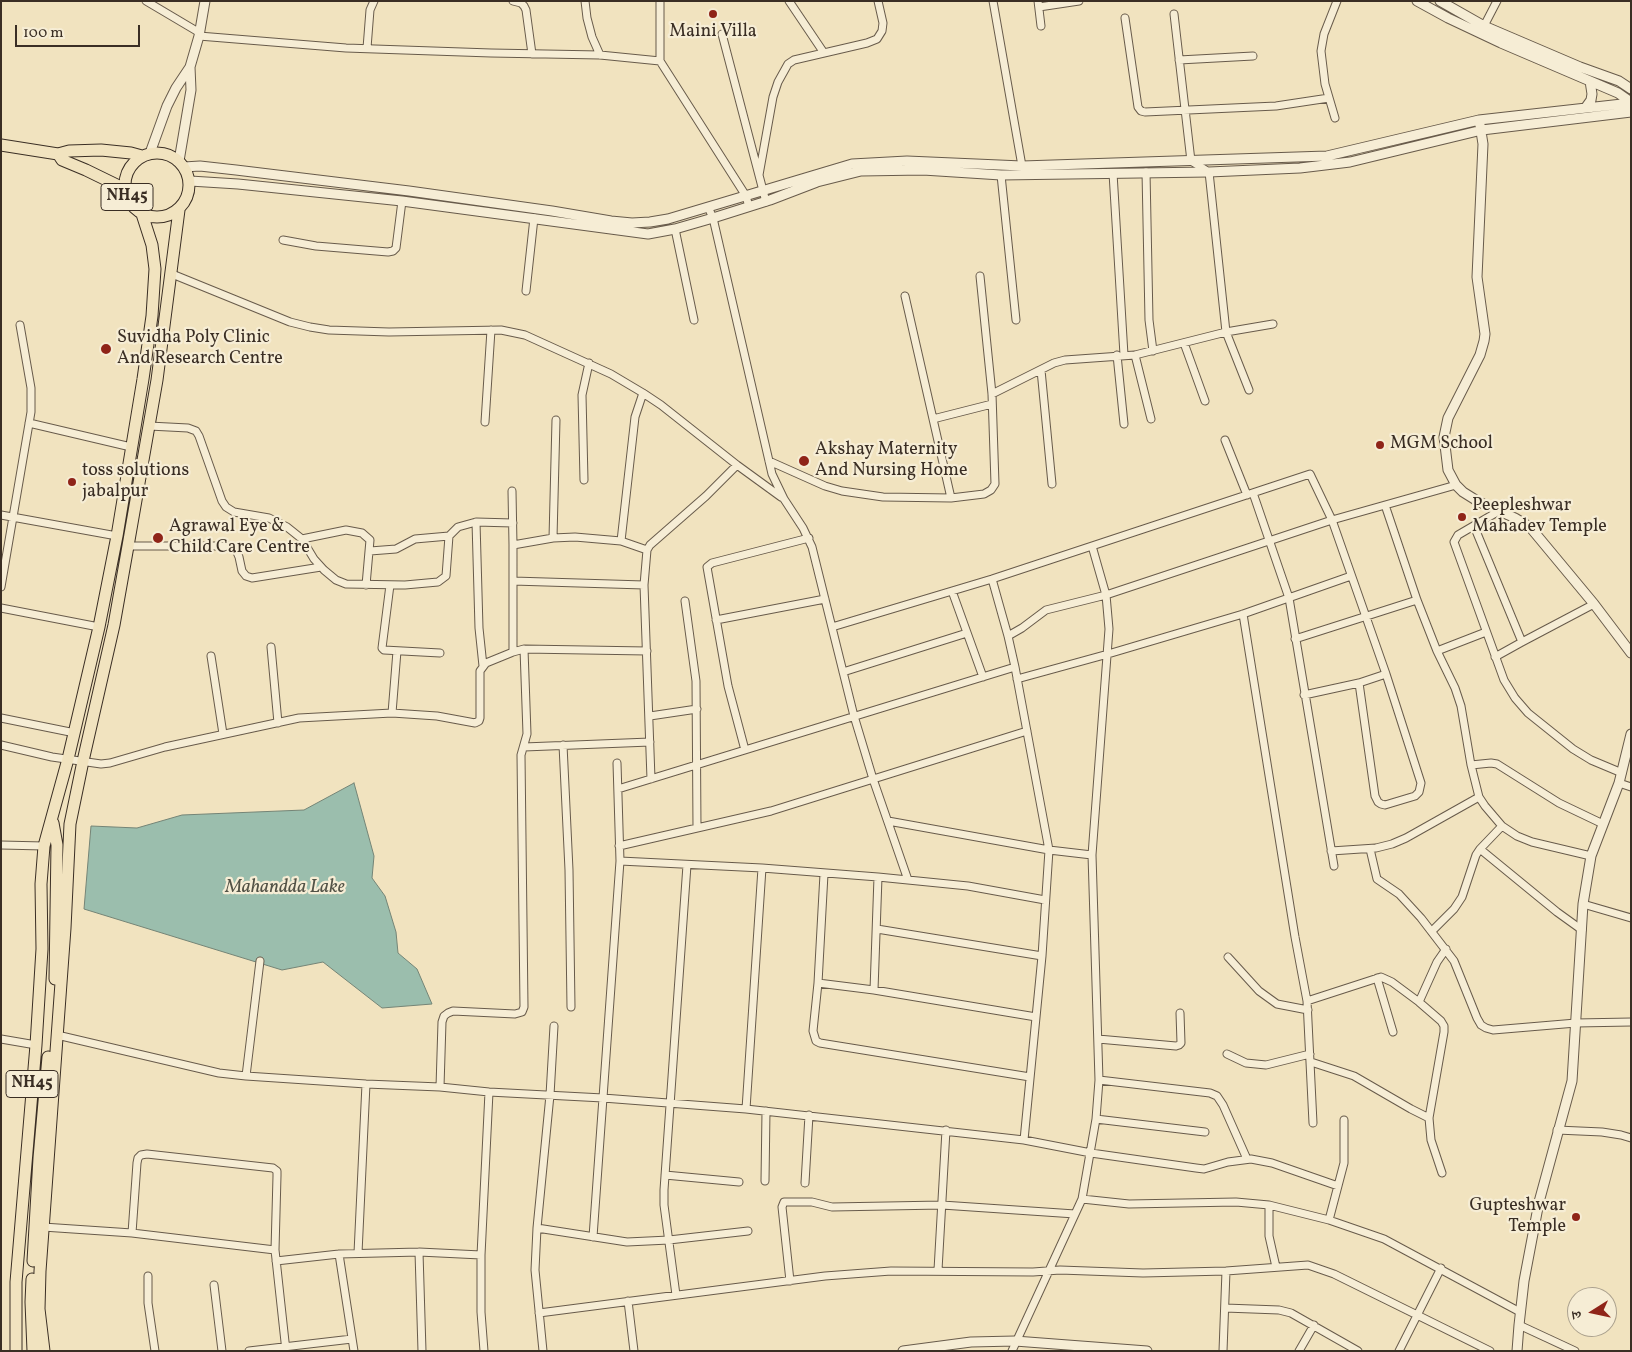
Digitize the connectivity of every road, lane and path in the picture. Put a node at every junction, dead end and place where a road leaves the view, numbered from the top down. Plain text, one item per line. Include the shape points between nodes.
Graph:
1 (205, 1) edge
2 (374, 1) edge
3 (513, 1) edge
4 (585, 1) edge
5 (660, 1) edge
6 (790, 1) edge
7 (878, 1) edge
8 (993, 1) edge
9 (1079, 1) edge
10 (1337, 1) edge
11 (1417, 1) edge
12 (1440, 1) edge
13 (1497, 1) edge
14 (151, 3) edge
15 (1038, 4) edge
16 (1174, 14) dead end
17 (1125, 18) dead end
18 (1041, 26) dead end
19 (1484, 26) junction
20 (199, 34) junction
21 (722, 34) dead end
22 (367, 48) junction
23 (824, 53) junction
24 (532, 54) junction
25 (600, 55) junction
26 (1253, 56) dead end
27 (1179, 60) junction
28 (660, 61) junction
29 (190, 67) junction
30 (1590, 81) junction
31 (1631, 89) edge
32 (1329, 98) junction
33 (1631, 102) edge
34 (1586, 107) junction
35 (1185, 110) junction
36 (1631, 112) edge
37 (1335, 118) dead end
38 (1479, 120) junction
39 (1482, 130) junction
40 (1, 145) edge
41 (58, 154) junction
42 (146, 155) junction
43 (1191, 161) junction
44 (182, 164) junction
45 (1022, 166) junction
46 (1146, 172) junction
47 (1209, 172) junction
48 (1113, 173) junction
49 (759, 175) junction
50 (1001, 175) junction
51 (190, 181) junction
52 (125, 189) junction
53 (763, 190) junction
54 (746, 196) junction
55 (402, 201) junction
56 (766, 202) junction
57 (708, 207) junction
58 (750, 207) junction
59 (179, 210) junction
60 (142, 214) junction
61 (534, 218) junction
62 (713, 218) junction
63 (675, 229) junction
64 (283, 240) dead end
65 (172, 274) junction
66 (980, 276) dead end
67 (526, 291) dead end
68 (904, 296) dead end
69 (694, 320) dead end
70 (1016, 320) dead end
71 (20, 324) dead end
72 (1273, 324) dead end
73 (491, 330) junction
74 (1226, 332) junction
75 (1184, 343) junction
76 (1153, 351) junction
77 (1121, 355) junction
78 (1134, 355) junction
79 (589, 363) junction
80 (1040, 370) junction
81 (1249, 390) dead end
82 (643, 393) junction
83 (992, 394) junction
84 (1205, 401) dead end
85 (992, 404) junction
86 (933, 419) junction
87 (1151, 419) dead end
88 (556, 420) dead end
89 (485, 422) dead end
90 (29, 423) junction
91 (1124, 424) dead end
92 (149, 426) junction
93 (1224, 440) dead end
94 (131, 447) junction
95 (769, 460) junction
96 (737, 465) junction
97 (584, 480) dead end
98 (1052, 484) dead end
99 (1456, 485) junction
100 (512, 491) dead end
101 (1250, 494) junction
102 (951, 498) junction
103 (784, 499) junction
104 (1385, 505) junction
105 (1499, 511) junction
106 (1, 515) edge
107 (13, 517) junction
108 (1332, 520) junction
109 (476, 522) junction
110 (513, 523) junction
111 (1474, 526) junction
112 (117, 536) junction
113 (449, 536) junction
114 (554, 538) junction
115 (809, 538) junction
116 (302, 539) junction
117 (621, 540) junction
118 (1270, 540) junction
119 (513, 545) junction
120 (128, 546) junction
121 (1092, 546) junction
122 (647, 550) junction
123 (370, 552) junction
124 (320, 567) junction
125 (1352, 576) junction
126 (992, 579) junction
127 (513, 582) junction
128 (366, 585) junction
129 (390, 585) junction
130 (644, 585) junction
131 (1, 587) edge
132 (952, 591) junction
133 (1106, 595) junction
134 (1289, 598) junction
135 (825, 599) junction
136 (1417, 600) junction
137 (685, 601) dead end
138 (1594, 604) junction
139 (1, 608) edge
140 (1243, 614) junction
141 (1366, 617) junction
142 (716, 620) junction
143 (100, 627) junction
144 (832, 627) junction
145 (967, 632) junction
146 (1486, 632) junction
147 (1008, 636) junction
148 (1295, 639) junction
149 (1522, 642) junction
150 (271, 647) dead end
151 (524, 649) junction
152 (647, 651) junction
153 (1438, 651) junction
154 (397, 652) junction
155 (512, 652) junction
156 (440, 653) dead end
157 (1631, 653) edge
158 (1108, 654) junction
159 (211, 656) dead end
160 (1495, 658) junction
161 (483, 666) junction
162 (1015, 667) junction
163 (843, 672) junction
164 (1386, 674) junction
165 (983, 677) junction
166 (1017, 679) junction
167 (1359, 683) junction
168 (1304, 695) junction
169 (697, 709) junction
170 (392, 713) junction
171 (650, 716) junction
172 (854, 716) junction
173 (1, 718) edge
174 (278, 723) junction
175 (1027, 731) junction
176 (75, 733) junction
177 (223, 734) junction
178 (1631, 734) edge
179 (650, 742) junction
180 (1, 745) edge
181 (563, 745) junction
182 (524, 747) junction
183 (745, 750) junction
184 (68, 759) junction
185 (83, 761) junction
186 (617, 763) dead end
187 (696, 765) junction
188 (1471, 765) junction
189 (1622, 773) junction
190 (651, 779) junction
191 (873, 779) junction
192 (1619, 783) junction
193 (1631, 788) edge
194 (618, 789) junction
195 (1479, 797) junction
196 (52, 819) junction
197 (888, 821) junction
198 (70, 824) junction
199 (1603, 824) junction
200 (1502, 826) junction
201 (697, 828) junction
202 (1, 845) edge
203 (57, 845) junction
204 (44, 846) junction
205 (619, 846) junction
206 (1370, 849) junction
207 (1480, 849) junction
208 (1049, 850) junction
209 (1331, 851) junction
210 (1092, 855) junction
211 (1591, 856) junction
212 (620, 861) junction
213 (687, 865) junction
214 (1334, 866) dead end
215 (762, 868) junction
216 (824, 874) junction
217 (878, 877) junction
218 (908, 880) junction
219 (1045, 900) junction
220 (1583, 904) junction
221 (1631, 918) edge
222 (877, 929) junction
223 (1582, 930) junction
224 (1432, 931) junction
225 (1446, 948) junction
226 (1042, 956) junction
227 (1228, 957) dead end
228 (260, 961) dead end
229 (1377, 978) junction
230 (818, 983) junction
231 (874, 990) junction
232 (1307, 1001) junction
233 (1419, 1002) junction
234 (571, 1007) dead end
235 (1308, 1010) junction
236 (1180, 1013) dead end
237 (1036, 1017) junction
238 (1631, 1022) edge
239 (1576, 1023) junction
240 (554, 1026) dead end
241 (1393, 1032) dead end
242 (57, 1035) junction
243 (1098, 1038) junction
244 (1, 1039) edge
245 (36, 1045) junction
246 (1227, 1054) dead end
247 (1310, 1058) junction
248 (246, 1076) junction
249 (1030, 1077) junction
250 (1099, 1080) junction
251 (366, 1084) junction
252 (440, 1087) junction
253 (489, 1092) junction
254 (550, 1095) junction
255 (603, 1098) junction
256 (670, 1104) junction
257 (746, 1109) junction
258 (766, 1111) junction
259 (809, 1115) junction
260 (1429, 1118) junction
261 (1096, 1119) junction
262 (1344, 1120) dead end
263 (1312, 1123) dead end
264 (946, 1130) junction
265 (1557, 1130) junction
266 (1205, 1132) dead end
267 (1631, 1138) edge
268 (1024, 1140) junction
269 (1091, 1153) junction
270 (1247, 1159) junction
271 (1442, 1173) dead end
272 (665, 1175) junction
273 (765, 1181) dead end
274 (739, 1182) dead end
275 (805, 1183) dead end
276 (1338, 1186) junction
277 (1082, 1199) junction
278 (942, 1205) junction
279 (1268, 1205) junction
280 (1075, 1214) junction
281 (1330, 1220) junction
282 (44, 1227) junction
283 (537, 1228) junction
284 (748, 1231) dead end
285 (132, 1233) junction
286 (593, 1237) junction
287 (669, 1240) junction
288 (275, 1250) junction
289 (419, 1252) junction
290 (358, 1253) junction
291 (339, 1254) junction
292 (481, 1255) junction
293 (276, 1261) junction
294 (1276, 1267) junction
295 (1441, 1268) junction
296 (938, 1270) junction
297 (1049, 1271) junction
298 (1226, 1271) junction
299 (148, 1276) dead end
300 (790, 1281) junction
301 (214, 1285) dead end
302 (676, 1295) junction
303 (628, 1301) junction
304 (1225, 1308) junction
305 (1520, 1312) junction
306 (538, 1313) junction
307 (1418, 1315) junction
308 (1314, 1325) junction
309 (1518, 1326) junction
310 (352, 1339) junction
311 (1015, 1341) junction
312 (286, 1348) edge
313 (16, 1351) edge
314 (33, 1351) edge
315 (44, 1351) edge
316 (155, 1351) edge
317 (222, 1351) edge
318 (249, 1351) edge
319 (354, 1351) edge
320 (422, 1351) edge
321 (484, 1351) edge
322 (543, 1351) edge
323 (634, 1351) edge
324 (903, 1351) edge
325 (1012, 1351) edge
326 (1147, 1351) edge
327 (1224, 1351) edge
328 (1299, 1351) edge
329 (1358, 1351) edge
330 (1399, 1351) edge
331 (1490, 1351) edge
332 (1517, 1351) edge
333 (1575, 1351) edge

1 - 20 street
2 - 22 street via 370,10
3 - 24 street via 526,10
4 - 25 street via 592,38
5 - 28 street
6 - 23 street
7 - 23 street via 883,23 877,39
8 - 45 street
9 - 15 street
10 - 32 street via 1321,51
11 - 30 street via 1501,43
12 - 19 street
13 - 19 street
14 - 20 street
15 - 18 street
16 - 27 street
17 - 35 street via 1138,108 1145,112
19 - 31 street
20 - 22 street
20 - 29 street
21 - 49 street
22 - 24 street
23 - 49 street via 794,60 784,70 773,97
24 - 25 street
25 - 28 street
26 - 27 street
27 - 35 street
28 - 54 street
29 - 42 street via 167,106
29 - 44 street via 191,90
30 - 33 street
30 - 34 street via 1592,94
32 - 35 street via 1276,106
32 - 37 street
33 - 34 street
34 - 38 street
35 - 43 street
36 - 39 street
38 - 39 street
38 - 43 street via 1327,156
39 - 47 street via 1350,162
39 - 99 street via 1478,277 1485,334 1480,355 1448,418 1444,437 1448,470
40 - 41 highway, NH45
41 - 42 highway, NH45 via 107,151
41 - 52 highway, NH45 via 62,160
42 - 44 highway, NH45 via 165,153
42 - 52 highway, NH45 via 130,166
43 - 45 street
43 - 47 street
44 - 51 highway
44 - 57 street via 409,191 632,223 668,219
45 - 53 street via 871,162 834,168
46 - 47 street
46 - 48 street
46 - 76 street via 1149,320
47 - 74 street
48 - 50 street
48 - 77 street
49 - 53 street
50 - 56 street via 923,170 861,171 817,182
50 - 70 street
51 - 55 street
51 - 59 highway, NH45 via 188,197
52 - 60 highway, NH45 via 130,204
53 - 54 street
53 - 56 street
54 - 57 street
54 - 58 street
55 - 61 street
55 - 64 street via 393,251 316,246
56 - 58 street
57 - 62 street
58 - 62 street
59 - 60 highway, NH45 via 157,218
59 - 65 highway, NH45
60 - 94 highway, NH45 via 152,245 154,291
61 - 63 street via 648,234
61 - 67 street
62 - 63 street
62 - 95 street
63 - 69 street
65 - 73 street via 290,322 310,327 389,332
65 - 92 highway, NH45
66 - 83 street
68 - 86 street
71 - 90 street via 31,388
72 - 74 street
73 - 79 street via 525,334
73 - 89 street
74 - 75 street
74 - 81 street
75 - 76 street
75 - 84 street
76 - 78 street
77 - 78 street
77 - 80 street via 1065,360
77 - 91 street
78 - 87 street
79 - 82 street
79 - 97 street via 582,395
80 - 83 street
80 - 98 street
82 - 96 street
82 - 117 street via 635,417
83 - 85 street
85 - 86 street
85 - 102 street via 996,484 984,494
86 - 102 street
88 - 114 street
90 - 94 street
90 - 107 street
92 - 116 street via 196,431 226,507 234,512 278,521
92 - 120 highway, NH45
93 - 101 street
94 - 112 highway, NH45
95 - 102 street via 842,491 883,497
95 - 103 street
96 - 103 street
96 - 122 street
99 - 104 street
99 - 105 street via 1478,502
100 - 110 street
101 - 108 street via 1310,474
101 - 118 street
101 - 121 street
103 - 115 street
104 - 108 street
104 - 136 street
105 - 111 street
105 - 138 street via 1530,527
106 - 107 street
107 - 112 street
107 - 131 street
108 - 118 street
108 - 125 street
109 - 110 street
109 - 113 street via 458,527
109 - 161 street
110 - 119 street
111 - 146 street via 1458,535 1454,542
111 - 149 street
112 - 143 highway, NH45
113 - 123 street via 415,539 396,549
113 - 129 street via 446,576 442,580
114 - 117 street
114 - 119 street
115 - 135 street
115 - 142 street via 708,565 706,570
116 - 123 street via 354,531 368,537
116 - 124 street
117 - 122 street
118 - 133 street
118 - 134 street
119 - 127 street
120 - 124 street via 230,546 236,550 246,576 252,578
120 - 185 highway, NH45
121 - 126 street
121 - 133 street
122 - 130 street
123 - 128 street
124 - 128 street via 346,584
125 - 134 street
125 - 141 street
126 - 132 street
126 - 147 street
127 - 130 street
127 - 155 street
128 - 129 street
129 - 154 street via 382,648
130 - 152 street
132 - 144 street
132 - 145 street
133 - 147 street via 1046,610
133 - 158 street
134 - 140 street
134 - 148 street
135 - 142 street
135 - 144 street
136 - 141 street
136 - 153 street
137 - 169 street via 696,670
138 - 149 street
138 - 157 street
139 - 143 street
140 - 158 street
140 - 232 street
141 - 148 street
141 - 164 street
142 - 183 street via 728,686
143 - 176 highway, NH45
144 - 163 street
145 - 163 street
145 - 165 street
146 - 153 street
146 - 160 street
147 - 162 street
148 - 168 street
149 - 160 street
150 - 174 street
151 - 152 street
151 - 155 street
151 - 182 street via 527,734
152 - 171 street
153 - 188 street via 1461,706
154 - 156 street
154 - 170 street
155 - 161 street
158 - 166 street
158 - 210 street
159 - 177 street
160 - 189 street via 1514,698 1528,713 1573,749
161 - 170 street via 480,671 480,718 475,724 437,716
162 - 165 street
162 - 166 street
163 - 172 street
164 - 167 street
164 - 167 street via 1421,788 1414,796 1385,805 1375,796
165 - 172 street
166 - 175 street
167 - 168 street
168 - 209 street
169 - 171 street
169 - 187 street
170 - 174 street via 299,718
171 - 179 street
172 - 183 street
172 - 191 street
173 - 176 street
174 - 177 street
175 - 191 street
175 - 208 street
176 - 184 highway, NH45
177 - 185 street via 110,763
178 - 189 street
179 - 181 street
179 - 190 street
180 - 184 street
181 - 182 street
181 - 234 street
182 - 252 street via 524,1006 522,1012 515,1014 453,1011 444,1016
183 - 187 street
184 - 185 street
184 - 196 highway, NH45
185 - 198 highway, NH45
186 - 194 street
187 - 190 street
187 - 201 street
188 - 195 street
188 - 199 street via 1497,764 1559,803
189 - 192 street
190 - 194 street
191 - 197 street
191 - 201 street via 771,811
192 - 193 street
192 - 199 street
194 - 205 street
195 - 200 street
195 - 206 street via 1406,838
196 - 203 highway
196 - 204 highway, NH45
197 - 208 street
197 - 218 street
198 - 203 highway
198 - 242 highway, NH45
199 - 211 street
200 - 207 street
200 - 211 street via 1532,842
201 - 205 street
202 - 204 street
203 - 314 highway via 54,981 31,1302
204 - 245 highway, NH45
205 - 212 street
206 - 209 street
206 - 224 street via 1377,878 1399,894
207 - 223 street
207 - 224 street via 1462,897
208 - 210 street
208 - 219 street
209 - 214 street
210 - 243 street
211 - 220 street
212 - 213 street
212 - 255 street
213 - 215 street
213 - 256 street
215 - 216 street
215 - 257 street
216 - 217 street
216 - 230 street
217 - 218 street
217 - 222 street
218 - 219 street via 968,886
219 - 226 street
220 - 221 street
220 - 223 street
222 - 226 street
222 - 231 street
223 - 239 street
224 - 225 street
225 - 233 street
225 - 239 street via 1454,960 1476,1018 1486,1028
226 - 237 street
227 - 235 street via 1259,991 1278,1004
228 - 248 street
229 - 232 street
229 - 233 street via 1386,978
229 - 241 street
230 - 231 street
230 - 249 street via 812,1031 820,1043
231 - 237 street
232 - 235 street
233 - 260 street via 1444,1026
235 - 247 street
236 - 243 street via 1181,1042 1176,1046
237 - 249 street
238 - 239 street
239 - 265 street via 1572,1081
240 - 254 street
242 - 248 street via 219,1073
242 - 282 highway, NH45
243 - 250 street
244 - 245 street
245 - 313 highway, NH45 via 18,1241
246 - 247 street via 1246,1063 1266,1065
247 - 260 street via 1354,1076
247 - 263 street
248 - 251 street
249 - 268 street
250 - 261 street
250 - 270 street via 1217,1096
251 - 252 street
251 - 290 street
252 - 253 street
253 - 254 street
253 - 292 street
254 - 255 street
254 - 283 street
255 - 256 street
255 - 286 street
256 - 257 street
256 - 272 street
257 - 258 street
258 - 259 street
258 - 273 street
259 - 264 street
259 - 275 street
260 - 271 street via 1431,1140
261 - 266 street
261 - 269 street
262 - 276 street via 1344,1163
264 - 268 street
264 - 278 street
265 - 267 street via 1602,1132
265 - 305 street via 1539,1202
268 - 269 street
269 - 270 street via 1204,1168
269 - 277 street
270 - 276 street via 1272,1163
272 - 274 street
272 - 287 street via 664,1205
276 - 281 street
277 - 279 street via 1129,1204 1236,1202
277 - 280 street
278 - 280 street
278 - 296 street
278 - 300 street via 832,1206 784,1202
279 - 281 street
279 - 294 street via 1269,1236
280 - 297 street
281 - 295 street via 1384,1239
282 - 285 street
282 - 315 highway, NH45 via 39,1309
283 - 286 street
283 - 306 street via 534,1270
284 - 287 street
285 - 288 street
285 - 288 street via 137,1163 141,1155 268,1166 274,1168 277,1176
286 - 287 street via 627,1242
287 - 302 street
288 - 293 street
289 - 290 street
289 - 292 street
289 - 320 street
290 - 291 street
291 - 293 street
291 - 310 street
292 - 321 street
293 - 312 street
294 - 298 street
294 - 307 street via 1308,1265 1334,1274
295 - 305 street
295 - 307 street
296 - 297 street
296 - 300 street
297 - 298 street
297 - 311 street
298 - 304 street
299 - 316 street via 148,1303
300 - 302 street
301 - 317 street
302 - 303 street
303 - 306 street
303 - 323 street
304 - 308 street via 1279,1310
304 - 327 street
305 - 309 street
306 - 322 street
307 - 330 street
307 - 331 street
308 - 328 street
308 - 329 street
309 - 332 street
309 - 333 street
310 - 312 street
310 - 319 street
311 - 324 street via 971,1342
311 - 325 street
311 - 326 street
312 - 318 street

